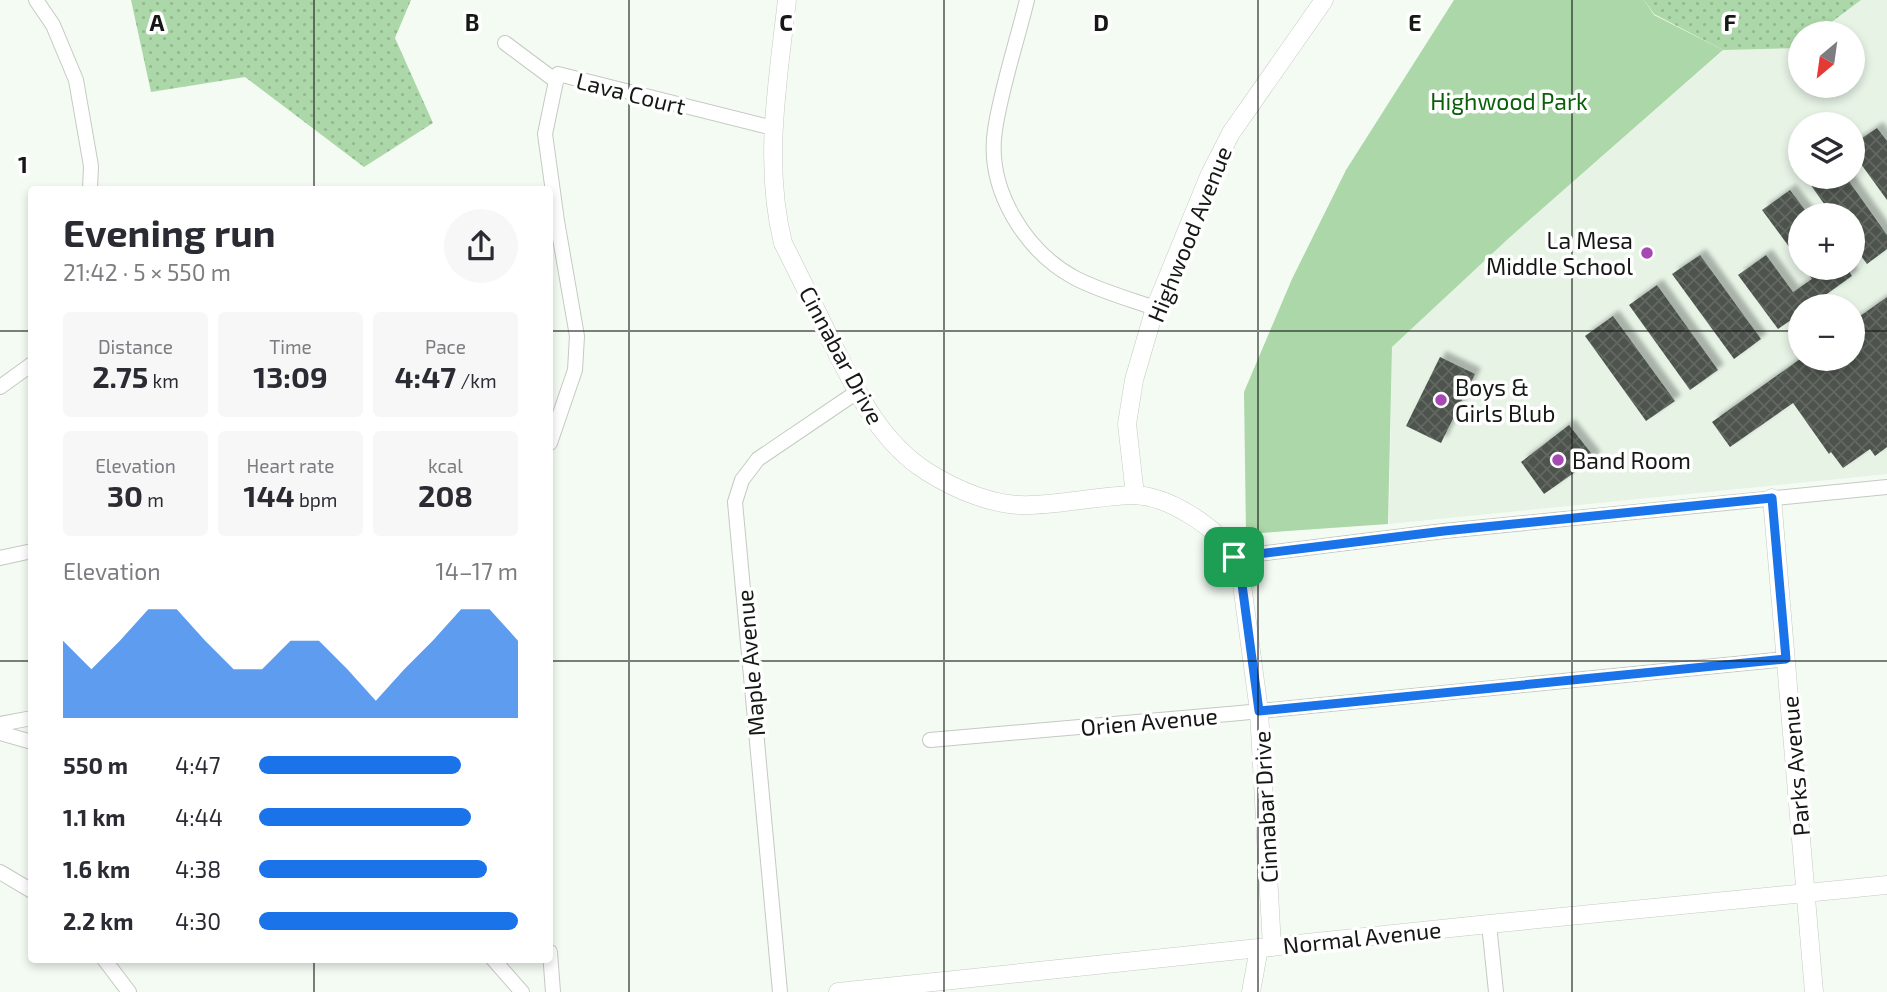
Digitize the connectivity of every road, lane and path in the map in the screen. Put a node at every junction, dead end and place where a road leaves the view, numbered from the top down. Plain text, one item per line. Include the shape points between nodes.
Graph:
1 (36, 0) edge
2 (787, 0) edge
3 (1027, 0) edge
4 (1324, 0) edge
5 (505, 43) dead end
6 (556, 81) junction
7 (773, 128) junction
8 (90, 186) edge
9 (552, 186) edge
10 (553, 191) edge
11 (1156, 308) junction
12 (28, 367) edge
13 (0, 387) edge
14 (857, 391) junction
15 (553, 434) edge
16 (1887, 487) edge
17 (1135, 495) junction
18 (1772, 498) junction
19 (28, 552) edge
20 (1234, 557) junction
21 (0, 558) edge
22 (1786, 659) junction
23 (1259, 711) junction
24 (28, 719) edge
25 (0, 724) edge
26 (0, 733) edge
27 (28, 740) edge
28 (930, 740) dead end
29 (0, 872) edge
30 (1887, 885) edge
31 (28, 889) edge
32 (1805, 893) junction
33 (1489, 924) junction
34 (1265, 948) junction
35 (107, 963) edge
36 (497, 963) edge
37 (551, 963) edge
38 (129, 992) edge
39 (522, 992) edge
40 (554, 992) edge
41 (780, 992) edge
42 (838, 992) edge
43 (1251, 992) edge
44 (1496, 992) edge
45 (1814, 992) edge

1 - 8 street via 53,25 76,80
2 - 7 street, Cinnabar Drive
3 - 11 street via 995,131 996,167 1006,201 1023,232 1059,268 1090,285
4 - 11 street, Highwood Avenue via 1231,133
5 - 6 street, Lava Court
6 - 7 street, Lava Court via 558,74
6 - 9 street via 545,134
7 - 14 street, Cinnabar Drive via 777,220 783,243
10 - 15 street via 577,336 575,370
11 - 17 street, Highwood Avenue via 1134,380 1127,424
12 - 13 street
14 - 17 street, Cinnabar Drive via 876,423 906,456 964,491 1030,505
14 - 41 street, Maple Avenue via 758,459 742,480 735,502
16 - 18 street
17 - 20 street, Cinnabar Drive via 1191,516 1220,538
18 - 20 street
18 - 22 street, Parks Avenue
19 - 21 street
20 - 23 street, Cinnabar Drive via 1241,577
22 - 23 street, Orien Avenue
22 - 32 street, Parks Avenue
23 - 28 street, Orien Avenue
23 - 34 street, Cinnabar Drive
24 - 25 street
26 - 27 street
29 - 31 street
30 - 32 street, Normal Avenue
32 - 33 street, Normal Avenue
32 - 45 street, Parks Avenue
33 - 34 street, Normal Avenue
33 - 44 street
34 - 42 street, Normal Avenue
34 - 43 street, Cinnabar Drive
35 - 38 street
36 - 39 street
37 - 40 street

